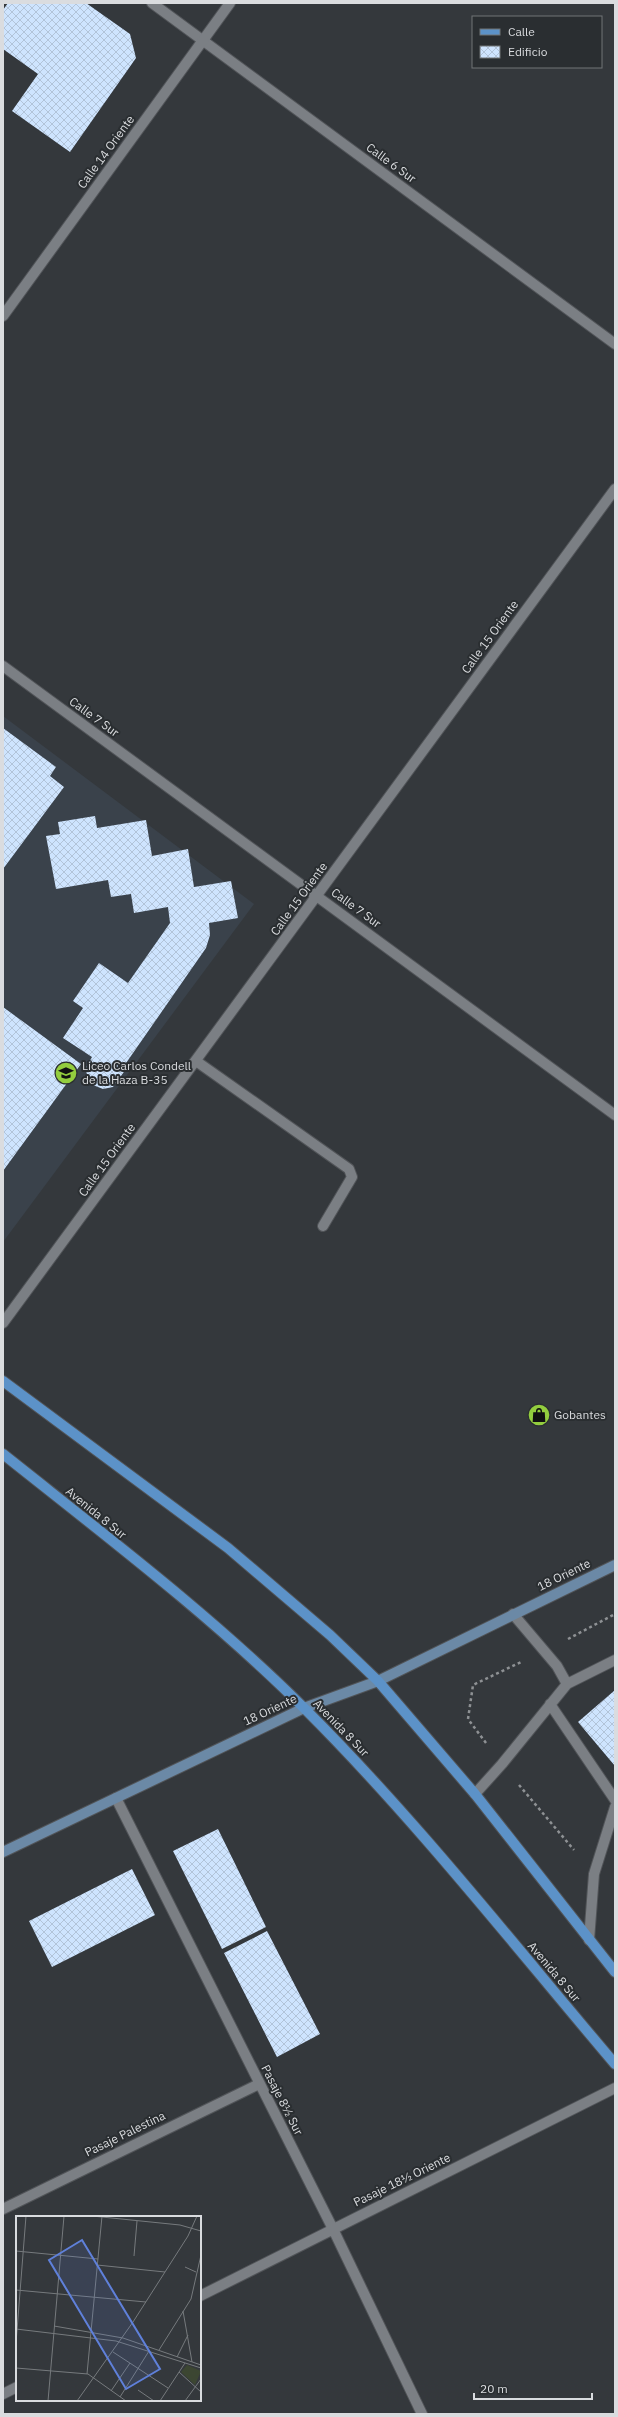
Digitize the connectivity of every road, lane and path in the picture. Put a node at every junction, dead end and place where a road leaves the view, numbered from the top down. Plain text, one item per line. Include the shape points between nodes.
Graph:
1 (152, 3) edge
2 (230, 3) edge
3 (203, 41) junction
4 (3, 316) edge
5 (615, 344) edge
6 (615, 489) edge
7 (3, 666) edge
8 (317, 896) junction
9 (196, 1061) junction
10 (615, 1115) edge
11 (323, 1226) dead end
12 (3, 1323) edge
13 (3, 1381) edge
14 (3, 1454) edge
15 (615, 1565) edge
16 (513, 1614) junction
17 (615, 1660) edge
18 (378, 1680) junction
19 (567, 1684) junction
20 (550, 1704) junction
21 (304, 1708) junction
22 (475, 1794) junction
23 (116, 1798) junction
24 (615, 1800) edge
25 (615, 1807) edge
26 (3, 1852) edge
27 (589, 1940) junction
28 (615, 1972) edge
29 (615, 2064) edge
30 (259, 2084) junction
31 (615, 2088) edge
32 (3, 2209) edge
33 (333, 2229) junction
34 (201, 2295) edge
35 (16, 2388) edge
36 (3, 2394) edge
37 (422, 2414) edge

1 - 3 street, Calle 6 Sur
2 - 3 street, Calle 14 Oriente
3 - 4 street, Calle 14 Oriente
3 - 5 street, Calle 6 Sur
6 - 8 street, Calle 15 Oriente
7 - 8 street, Calle 7 Sur
8 - 9 street, Calle 15 Oriente
8 - 10 street, Calle 7 Sur
9 - 11 street via 349,1169 352,1177
9 - 12 street, Calle 15 Oriente
13 - 18 main road via 228,1548 330,1635
14 - 21 main road, Avenida 8 Sur via 202,1615
15 - 16 main road, 18 Oriente
16 - 18 main road, 18 Oriente
16 - 19 street via 557,1666
17 - 19 street
18 - 21 main road, 18 Oriente
18 - 22 main road
19 - 20 street
20 - 22 street
20 - 24 street
21 - 23 main road, 18 Oriente
21 - 29 main road, Avenida 8 Sur via 411,1824
22 - 27 main road
23 - 26 main road, 18 Oriente
23 - 30 street, Pasaje 8½ Sur
25 - 27 street via 594,1874
27 - 28 main road
30 - 32 street, Pasaje Palestina
30 - 33 street, Pasaje 8½ Sur
31 - 33 street, Pasaje 18½ Oriente
33 - 34 street, Pasaje 18½ Oriente
33 - 37 street, Pasaje 8½ Sur
35 - 36 street

